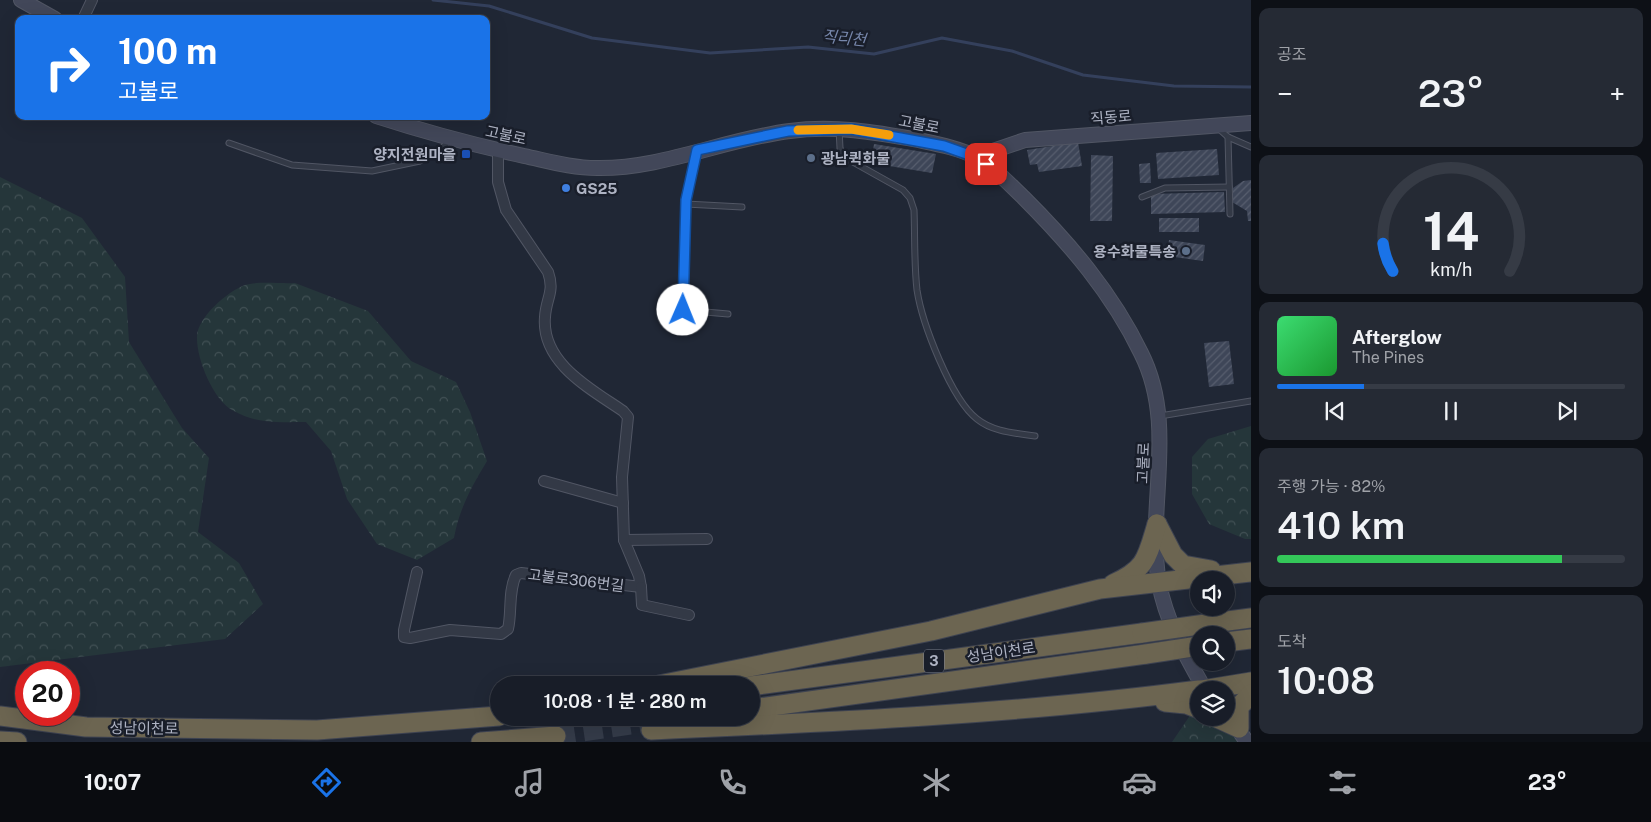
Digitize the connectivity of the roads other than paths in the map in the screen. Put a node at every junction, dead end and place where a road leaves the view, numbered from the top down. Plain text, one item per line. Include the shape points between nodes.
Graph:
1 (21, 0) edge
2 (92, 0) edge
3 (47, 15) edge
4 (85, 15) edge
5 (388, 120) edge
6 (1251, 123) edge
7 (1215, 125) junction
8 (840, 129) junction
9 (1228, 137) junction
10 (451, 140) junction
11 (229, 143) dead end
12 (1251, 147) edge
13 (498, 150) junction
14 (697, 150) junction
15 (975, 157) junction
16 (1229, 187) junction
17 (1142, 197) dead end
18 (686, 204) junction
19 (742, 207) dead end
20 (1230, 214) dead end
21 (728, 314) dead end
22 (1251, 401) edge
23 (1160, 416) junction
24 (1034, 436) dead end
25 (544, 481) dead end
26 (623, 503) junction
27 (1157, 524) junction
28 (707, 539) dead end
29 (624, 540) junction
30 (417, 572) dead end
31 (1243, 573) edge
32 (1159, 582) junction
33 (641, 587) junction
34 (1100, 589) junction
35 (689, 615) dead end
36 (1251, 618) edge
37 (1251, 639) edge
38 (1235, 641) edge
39 (1190, 647) edge
40 (704, 676) edge
41 (1198, 681) edge
42 (1251, 682) edge
43 (760, 685) edge
44 (1235, 685) edge
45 (1190, 692) edge
46 (1251, 694) edge
47 (1132, 699) junction
48 (1190, 706) edge
49 (760, 708) edge
50 (0, 716) edge
51 (490, 717) edge
52 (760, 723) edge
53 (1235, 724) edge
54 (1229, 726) edge
55 (556, 736) tunnel mouth
56 (1246, 737) edge
57 (0, 741) edge
58 (17, 742) edge
59 (481, 742) edge

1 - 3 street
2 - 4 street
5 - 10 street, 고불로
6 - 7 street, 직동로
7 - 9 lane
7 - 15 street, 직동로 via 1025,140
8 - 14 street, 고불로 via 788,131
8 - 15 street, 고불로 via 902,137
8 - 24 lane via 840,148 844,156 903,190 910,198 914,210 919,299 928,332 956,394 977,420 995,430
9 - 12 lane
9 - 16 lane
10 - 11 lane via 420,161 372,171 292,165
10 - 13 street, 고불로
13 - 14 street, 고불로 via 596,168 642,165
13 - 26 street, 고불로306번길 via 498,182 506,210 552,282 544,318 550,346 575,379 624,410 628,417
14 - 18 lane
15 - 23 street, 고불로 via 996,171 1056,230 1097,278 1143,356
16 - 17 lane via 1165,188
16 - 20 lane
18 - 19 lane
18 - 21 lane via 683,310
22 - 23 lane
23 - 27 street, 고불로
25 - 26 street
26 - 29 street, 고불로306번길
27 - 31 highway via 1173,555 1183,565
27 - 32 street, 고불로
27 - 34 highway via 1146,558 1138,571
28 - 29 street
29 - 33 street, 고불로306번길
30 - 33 street, 고불로306번길 via 404,630 404,637 410,638 450,630 501,634 508,629 512,582 521,573
31 - 32 highway
32 - 34 highway
32 - 41 street, 고불로 via 1166,614
33 - 35 street via 642,606
34 - 40 highway via 931,631
36 - 43 highway, 성남이천로 / 3, bridge
37 - 38 highway
39 - 49 highway, 성남이천로 / 3, bridge
42 - 44 highway
45 - 47 highway
46 - 56 highway via 1239,707
47 - 48 highway
47 - 52 highway via 1068,706
50 - 51 highway, 성남이천로 via 86,727 317,730
53 - 56 street
54 - 56 highway
55 - 59 highway
57 - 58 highway

